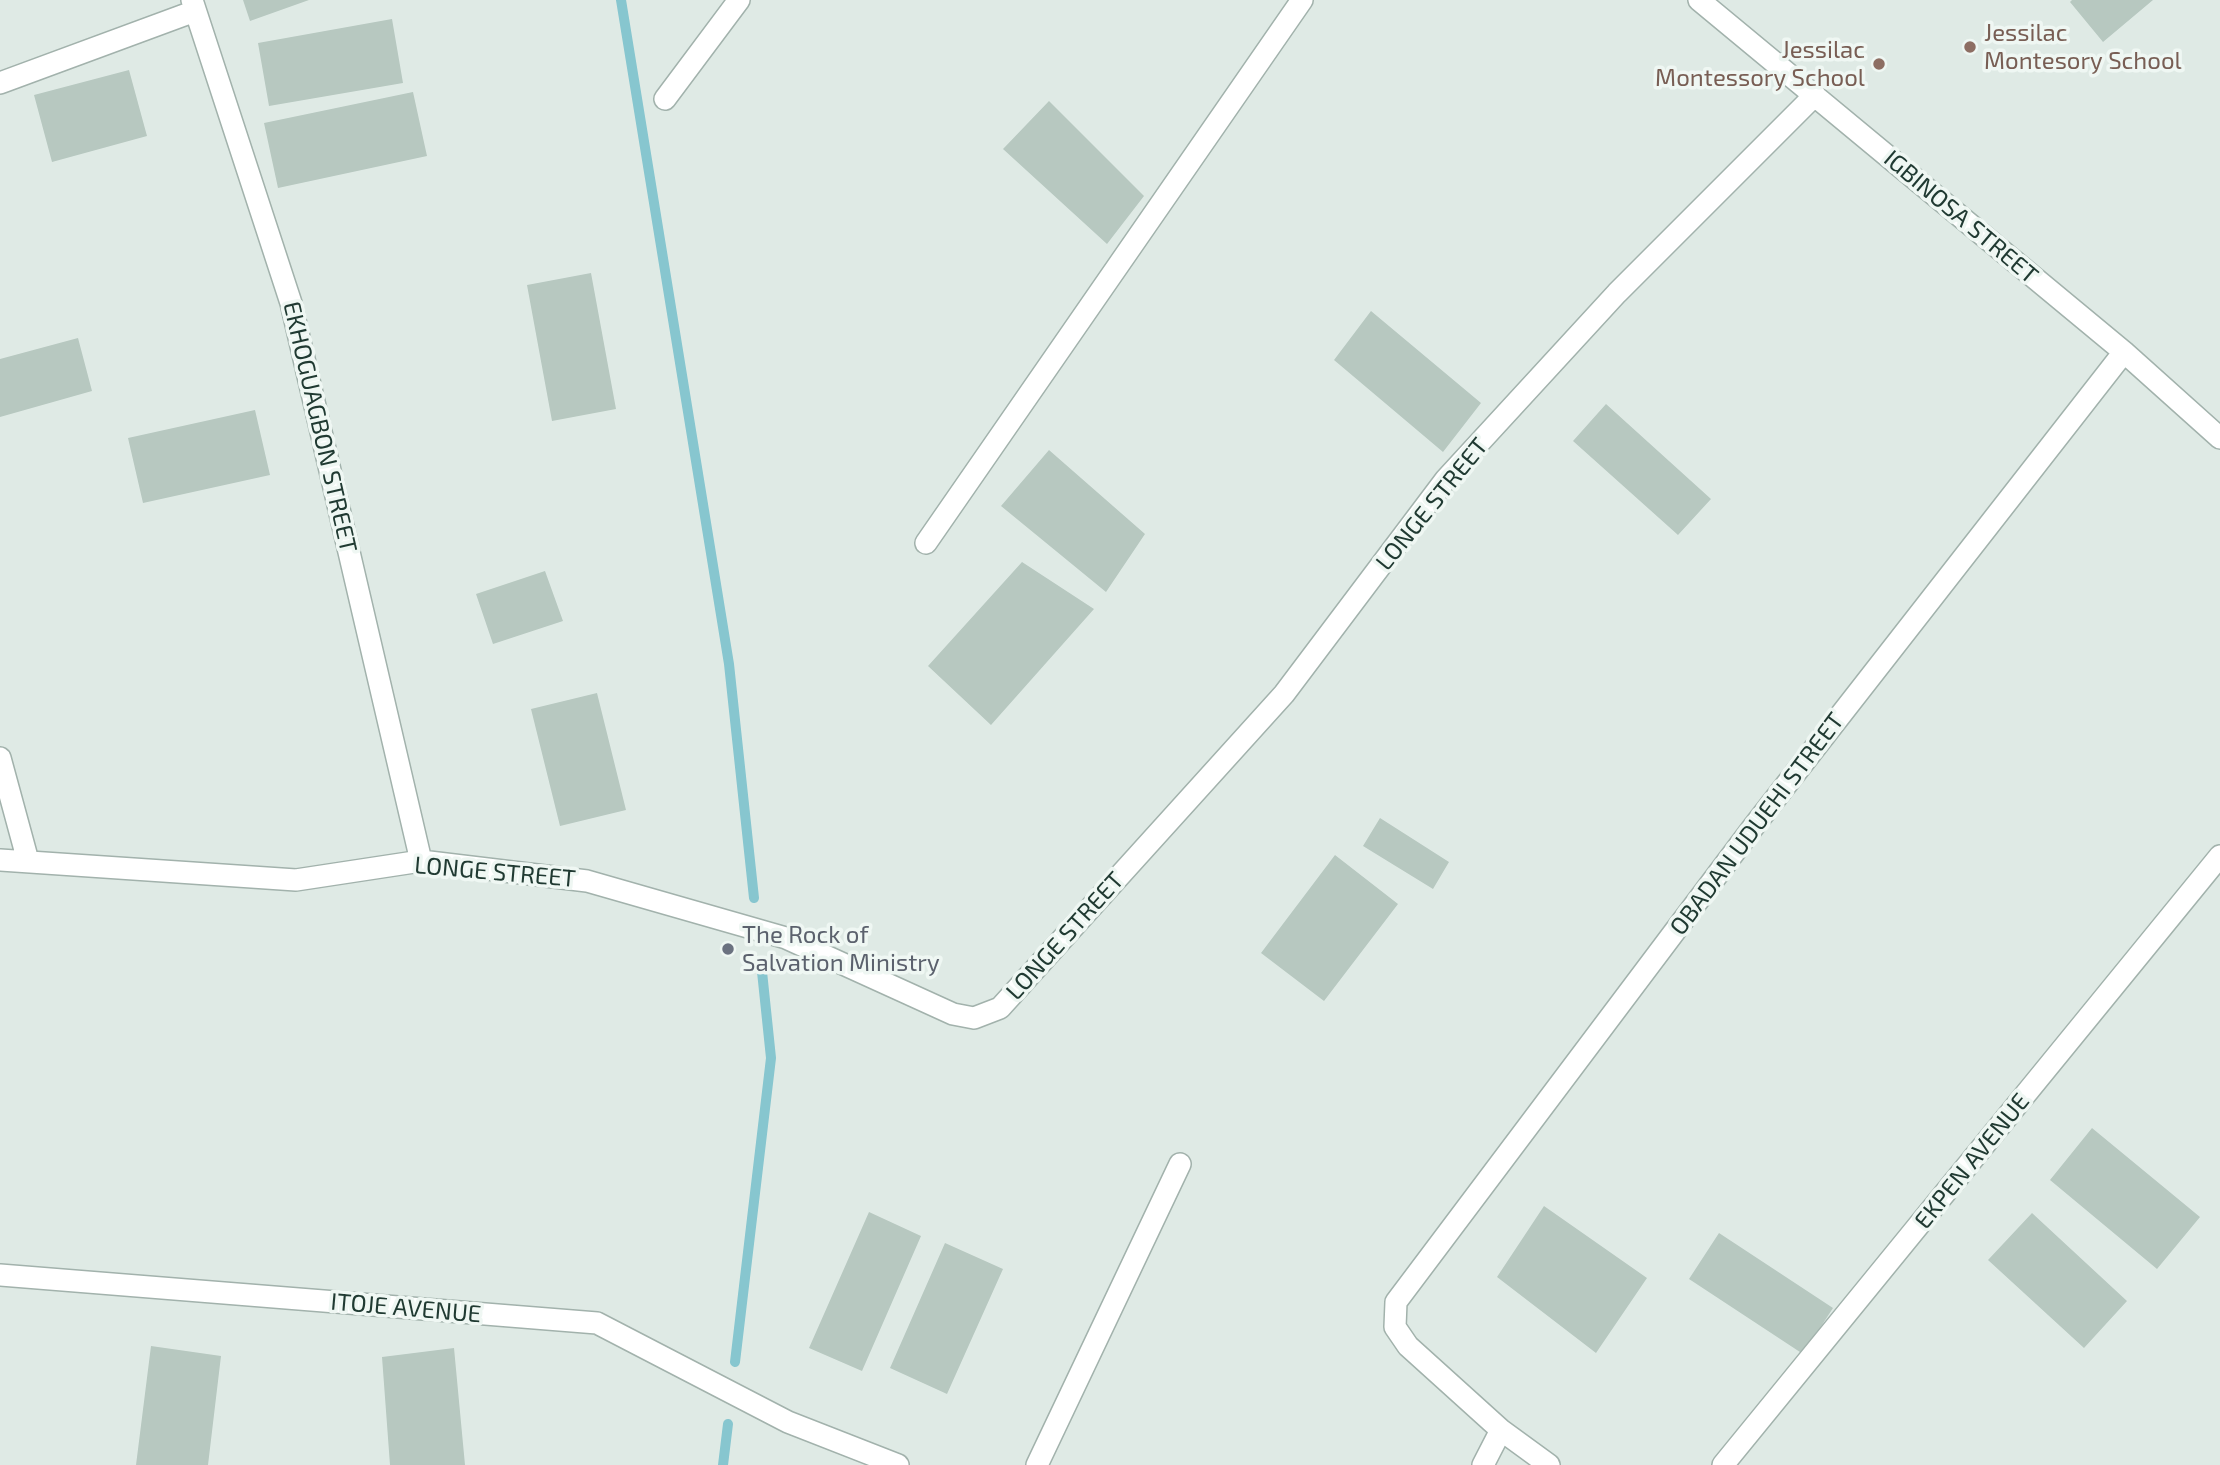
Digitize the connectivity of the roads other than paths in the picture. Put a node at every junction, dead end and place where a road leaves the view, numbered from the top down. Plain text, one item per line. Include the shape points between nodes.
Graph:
1 (739, 0) edge
2 (1302, 0) edge
3 (1699, 0) edge
4 (194, 5) edge
5 (0, 83) edge
6 (1815, 95) junction
7 (665, 99) dead end
8 (2124, 352) junction
9 (2220, 438) edge
10 (926, 543) dead end
11 (0, 758) edge
12 (2220, 856) edge
13 (0, 860) edge
14 (28, 861) junction
15 (421, 861) junction
16 (1180, 1164) dead end
17 (0, 1275) edge
18 (1501, 1430) junction
19 (898, 1465) edge
20 (1037, 1465) edge
21 (1483, 1465) edge
22 (1549, 1465) edge
23 (1723, 1465) edge

1 - 7 street
2 - 10 street
3 - 6 street, IGBINOSA STREET
4 - 5 street
4 - 15 street, EKHOGUAGBON STREET via 291,303
6 - 8 street, IGBINOSA STREET
6 - 15 street, LONGE STREET via 1617,293 1446,479 1284,694 1000,1008 974,1018 953,1014 786,938 587,881
8 - 9 street, IGBINOSA STREET
8 - 18 street, OBADAN UDUEHI STREET via 1754,826 1396,1302 1395,1326 1408,1346
11 - 14 street
12 - 23 street, EKPEN AVENUE
13 - 14 street, LONGE STREET
14 - 15 street, LONGE STREET via 296,880
16 - 20 street
17 - 19 street, ITOJE AVENUE via 597,1323 788,1422
18 - 21 street
18 - 22 street

